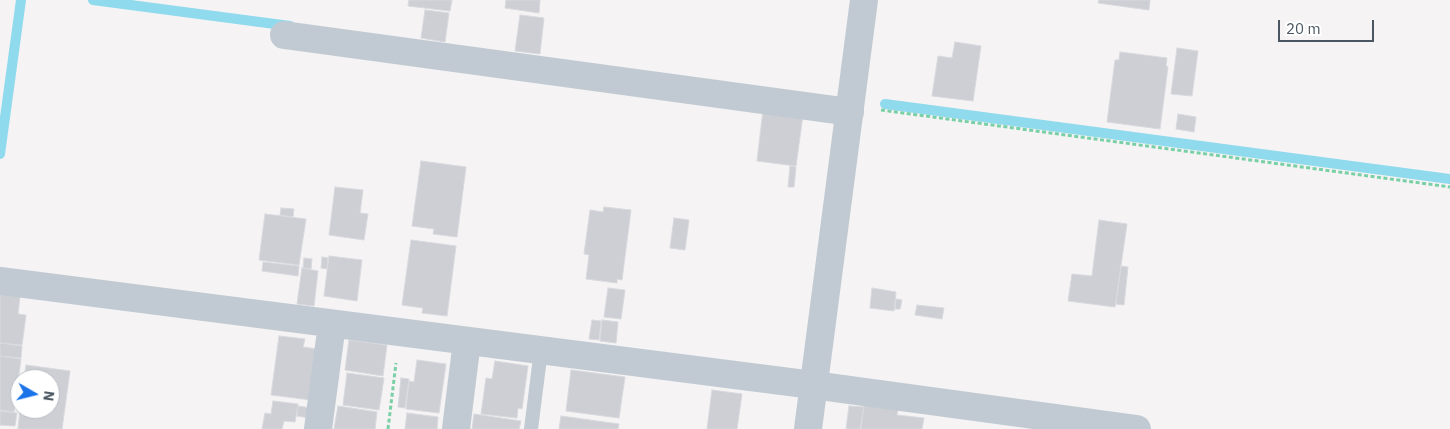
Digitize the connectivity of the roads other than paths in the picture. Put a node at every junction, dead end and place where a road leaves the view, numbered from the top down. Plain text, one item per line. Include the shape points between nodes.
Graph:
1 (864, 0) edge
2 (284, 35) dead end
3 (850, 109) junction
4 (0, 281) edge
5 (332, 324) junction
6 (467, 341) junction
7 (541, 350) junction
8 (813, 385) junction
9 (318, 429) edge
10 (456, 429) edge
11 (531, 429) edge
12 (808, 429) edge
13 (1137, 429) edge

1 - 3 street
2 - 3 street
3 - 8 street
4 - 5 street
5 - 6 street
5 - 9 street
6 - 7 street
6 - 10 street
7 - 8 street
7 - 11 lane
8 - 12 street
8 - 13 street

